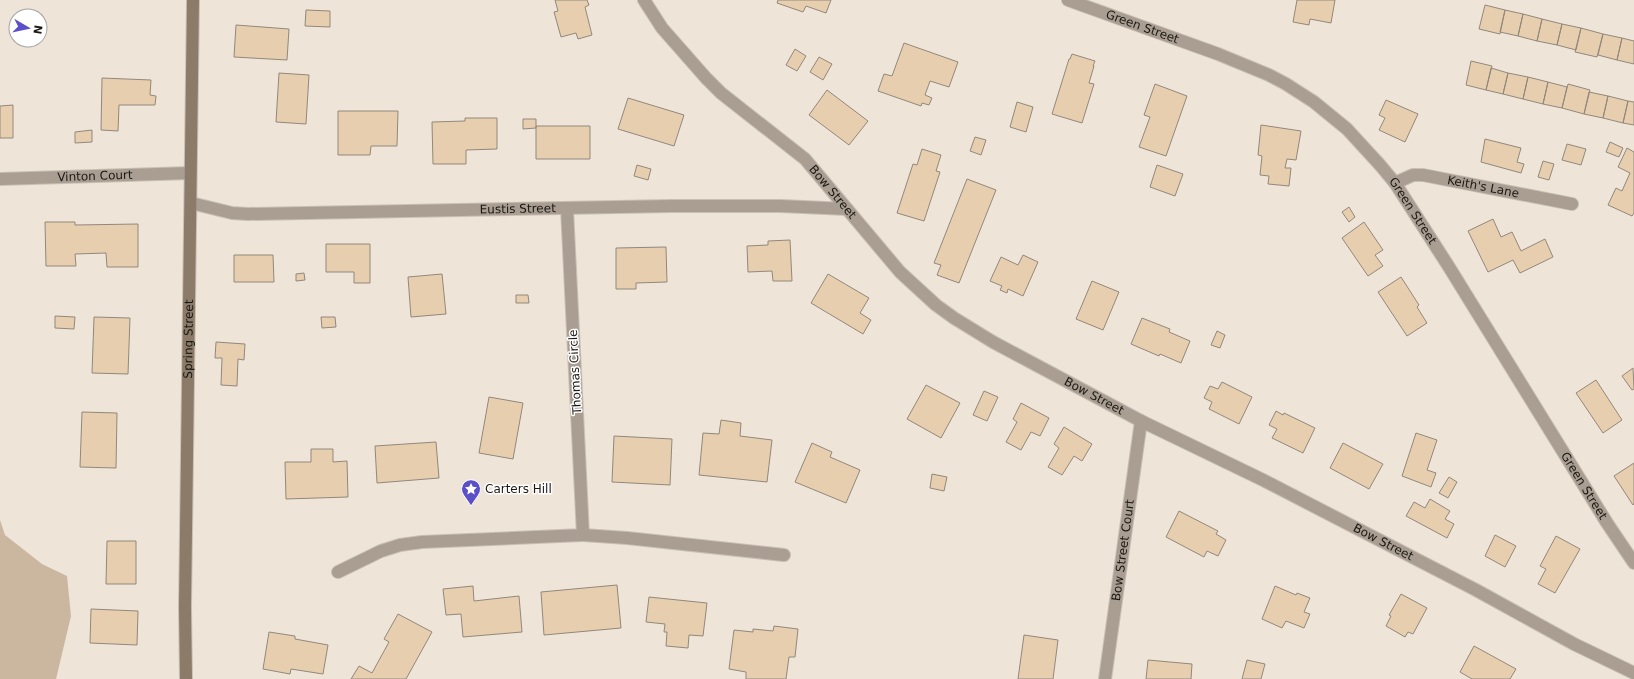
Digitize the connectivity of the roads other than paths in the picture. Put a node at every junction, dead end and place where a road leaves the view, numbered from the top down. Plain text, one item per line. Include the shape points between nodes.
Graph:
1 (193, 0) edge
2 (644, 0) edge
3 (1068, 0) edge
4 (190, 173) junction
5 (0, 179) edge
6 (1394, 183) junction
7 (190, 203) junction
8 (1572, 204) dead end
9 (846, 208) junction
10 (567, 209) junction
11 (1141, 421) junction
12 (583, 535) junction
13 (784, 555) dead end
14 (1634, 563) edge
15 (338, 572) dead end
16 (1634, 672) edge
17 (186, 679) edge
18 (1105, 679) edge

1 - 4 main road, Spring Street
2 - 9 street, Bow Street via 662,28 706,78 721,93 805,159
3 - 6 street, Green Street via 1245,64 1286,84 1342,124
4 - 5 street, Vinton Court
4 - 7 main road, Spring Street
6 - 8 street, Keith's Lane via 1413,175 1424,174
6 - 14 street, Green Street via 1445,261 1606,523
7 - 10 street, Eustis Street via 248,214
7 - 17 main road, Spring Street
9 - 10 street, Eustis Street via 671,206
9 - 11 street, Bow Street via 900,272 936,305 972,330
10 - 12 street, Thomas Circle
11 - 16 street, Bow Street via 1264,480 1574,644
11 - 18 street, Bow Street Court
12 - 13 street
12 - 15 street via 400,545

